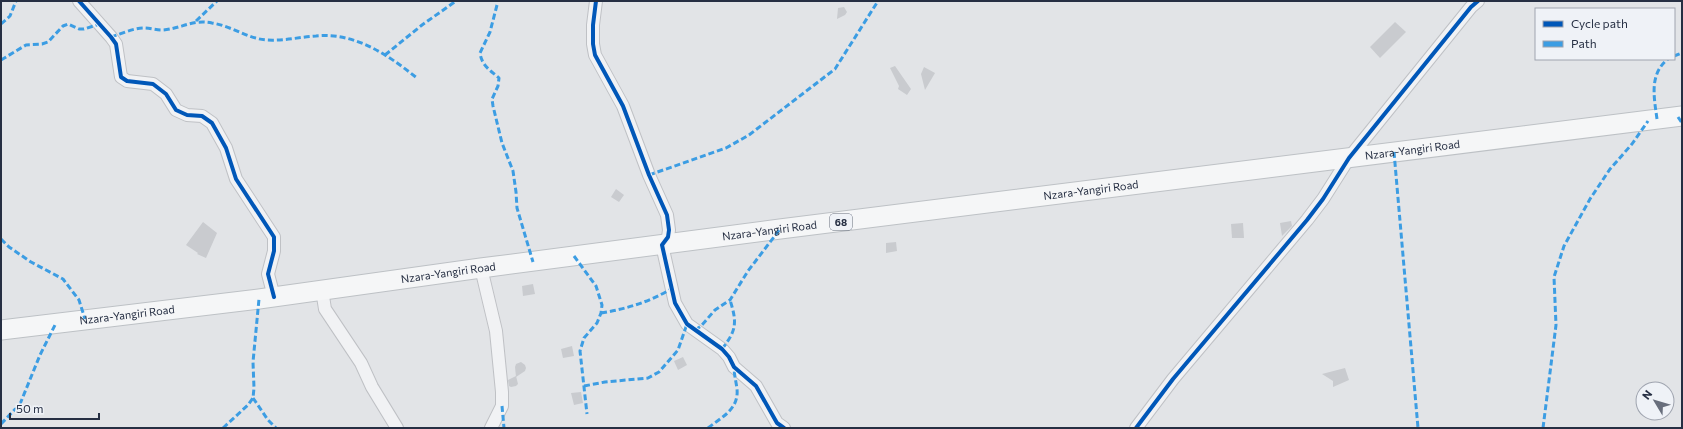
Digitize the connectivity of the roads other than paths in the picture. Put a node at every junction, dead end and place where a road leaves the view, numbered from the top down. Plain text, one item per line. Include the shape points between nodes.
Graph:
1 (79, 1) edge
2 (596, 1) edge
3 (1478, 1) edge
4 (1682, 116) edge
5 (1349, 158) junction
6 (662, 245) junction
7 (481, 268) junction
8 (322, 290) junction
9 (274, 297) junction
10 (1, 330) edge
11 (397, 428) edge
12 (491, 428) edge
13 (784, 428) edge
14 (1136, 428) edge

1 - 9 street via 116,44 121,77 127,81 153,84 166,94 176,110 202,116 212,123 226,148 236,179 274,237 274,251 268,274
2 - 6 street via 593,25 595,54 623,106 649,176 667,215 668,237
3 - 5 street
4 - 5 main road, Nzara-Yangiri Road / 68
5 - 6 main road, Nzara-Yangiri Road / 68
5 - 14 street via 1307,220 1173,379
6 - 7 main road, Nzara-Yangiri Road / 68
6 - 13 street via 675,303 688,324 722,349 734,366 756,386 776,423
7 - 8 main road, Nzara-Yangiri Road / 68
7 - 12 street via 496,331 502,392 502,406
8 - 9 main road, Nzara-Yangiri Road / 68
8 - 11 street via 324,308 361,363 372,387
9 - 10 main road, Nzara-Yangiri Road / 68

